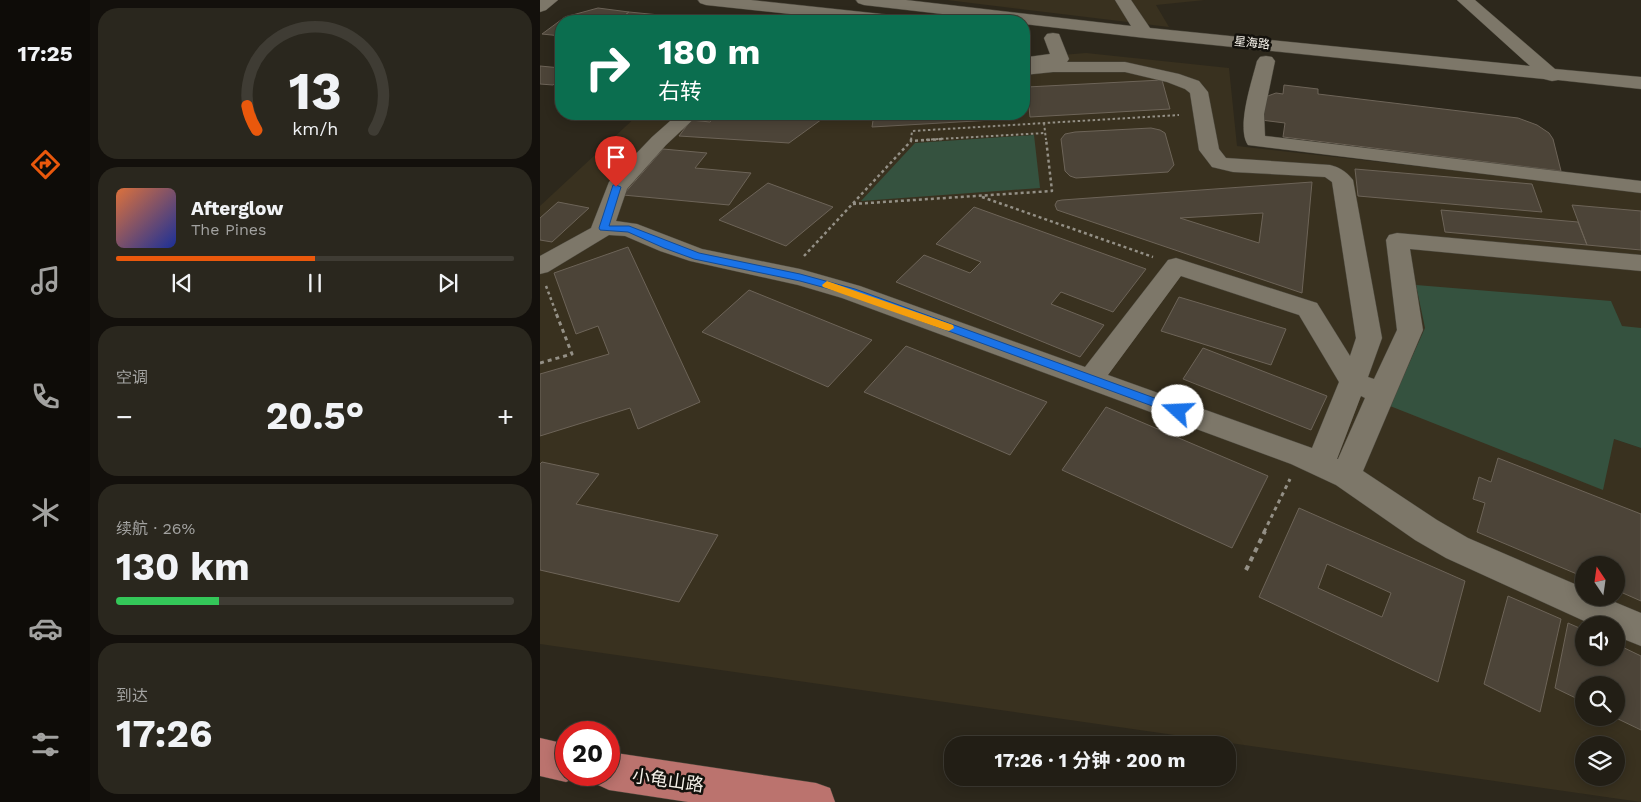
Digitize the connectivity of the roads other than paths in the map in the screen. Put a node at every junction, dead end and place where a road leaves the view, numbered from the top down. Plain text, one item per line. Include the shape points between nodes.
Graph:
1 (550, 0) edge
2 (706, 0) edge
3 (864, 0) edge
4 (1123, 0) edge
5 (1465, 0) edge
6 (540, 7) edge
7 (846, 15) edge
8 (992, 15) edge
9 (1030, 19) edge
10 (1145, 33) junction
11 (1030, 35) edge
12 (1053, 38) junction
13 (1030, 61) edge
14 (1266, 61) junction
15 (1030, 69) edge
16 (1551, 74) junction
17 (1470, 83) dead end
18 (1641, 83) edge
19 (1553, 92) dead end
20 (682, 120) edge
21 (1641, 187) edge
22 (603, 228) junction
23 (1641, 262) edge
24 (542, 275) edge
25 (1090, 379) junction
26 (1353, 382) junction
27 (1381, 393) junction
28 (1310, 460) junction
29 (1346, 476) junction
30 (1641, 630) edge
31 (540, 757) edge
32 (555, 760) edge
33 (620, 773) edge
34 (816, 802) edge

1 - 6 street
2 - 7 street
3 - 8 street, 星海路
4 - 10 street
5 - 16 street
9 - 10 street, 星海路
10 - 16 street, 星海路
11 - 12 street, 星海路
12 - 13 street via 1060,58
12 - 14 street, 星海路
14 - 17 street, 星海路
14 - 21 street via 1254,114 1255,141
15 - 26 street via 1125,67 1173,78 1199,92 1209,150 1218,163 1330,171 1342,180 1368,330 1367,347
16 - 18 street, 星海路
16 - 19 street
20 - 22 street via 616,187
22 - 24 street
22 - 25 street via 629,229 698,256 851,292
23 - 27 street via 1398,240 1410,330
25 - 26 street via 1176,266 1308,309
25 - 28 street
26 - 27 street
26 - 28 street
27 - 29 street
28 - 29 street
29 - 30 street via 1457,548
31 - 32 main road
33 - 34 main road, 小龟山路

